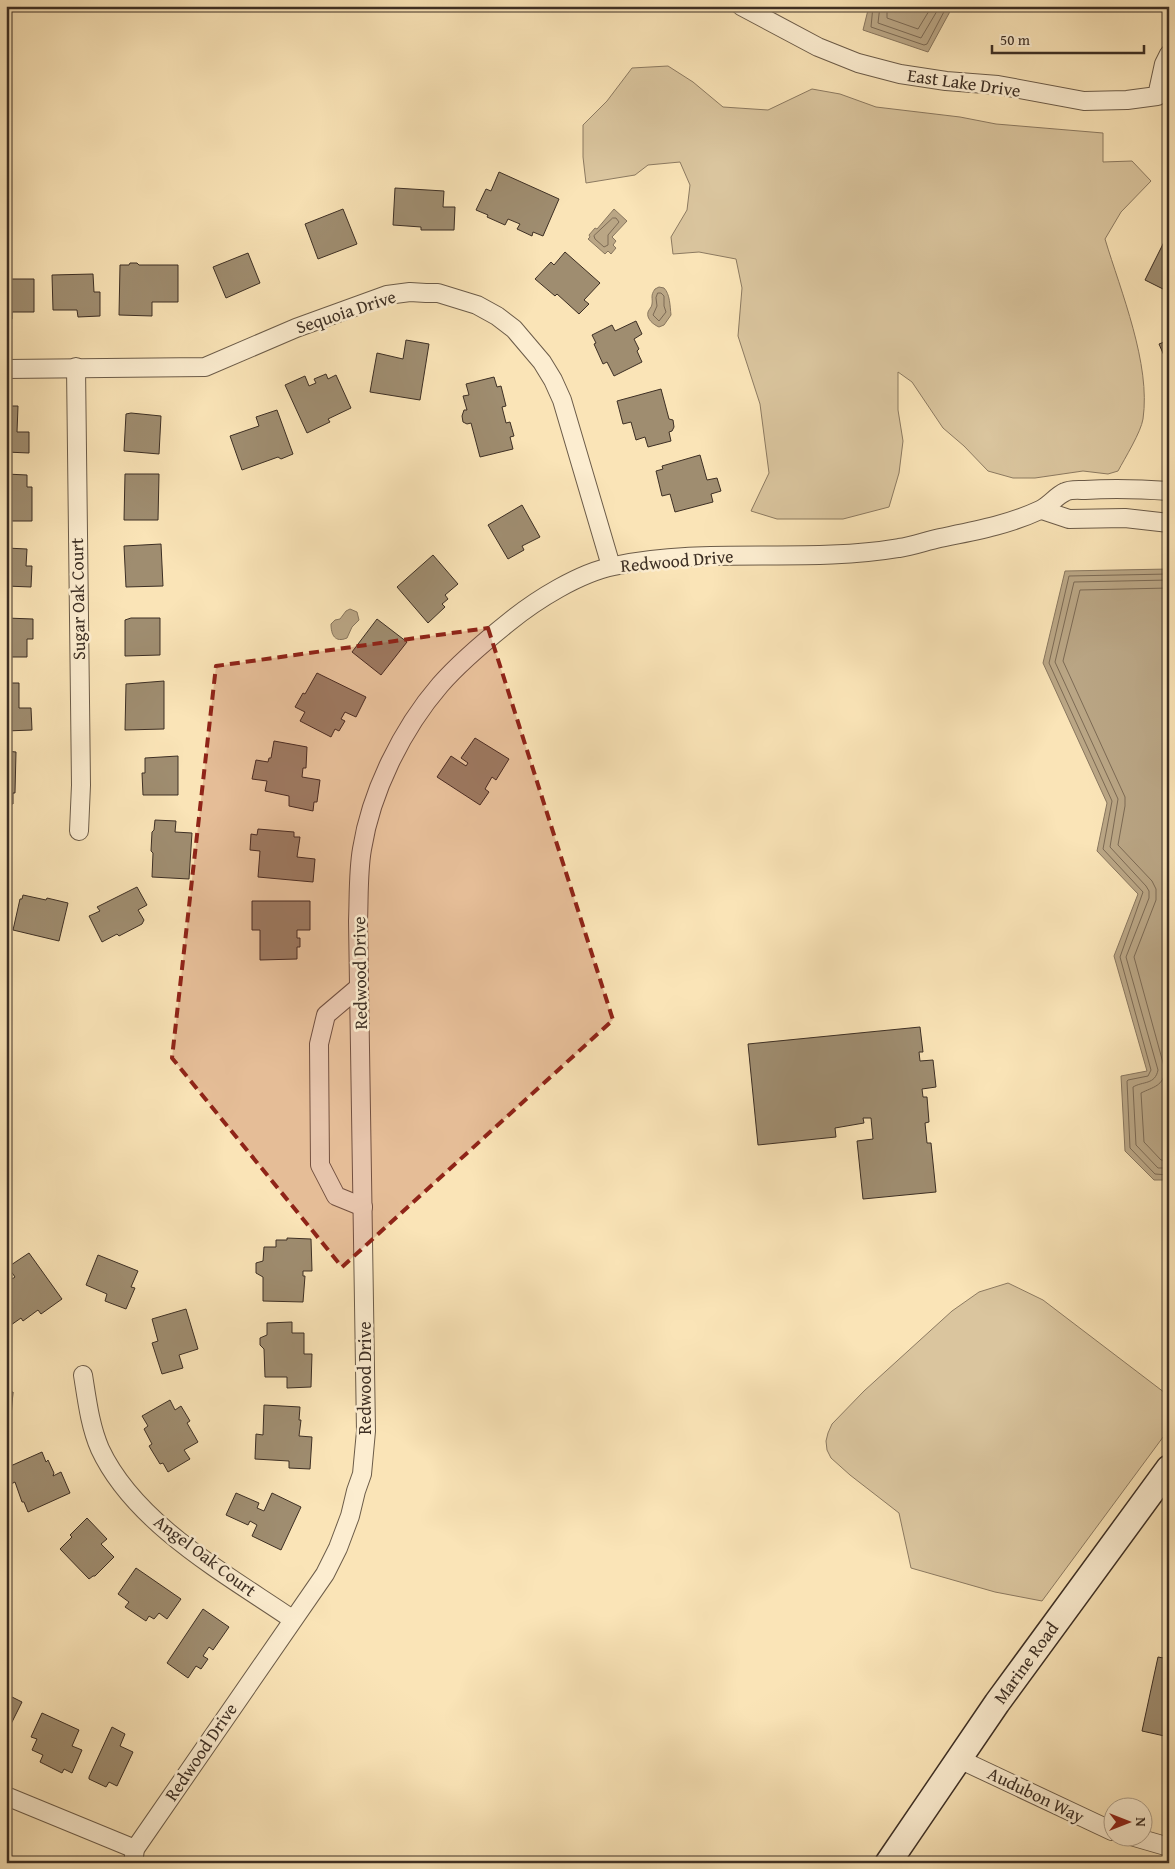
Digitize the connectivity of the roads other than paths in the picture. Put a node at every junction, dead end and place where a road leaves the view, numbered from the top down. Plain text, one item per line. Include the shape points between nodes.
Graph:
1 (741, 6) edge
2 (1169, 54) edge
3 (1163, 97) edge
4 (76, 367) junction
5 (6, 369) edge
6 (1169, 491) edge
7 (1042, 510) junction
8 (1169, 523) edge
9 (611, 566) junction
10 (79, 831) dead end
11 (360, 987) junction
12 (363, 1207) junction
13 (83, 1375) dead end
14 (1169, 1468) edge
15 (292, 1619) junction
16 (959, 1758) junction
17 (6, 1796) edge
18 (1102, 1826) edge
19 (1152, 1842) edge
20 (1169, 1847) edge
21 (134, 1856) edge
22 (888, 1863) edge

1 - 3 street, East Lake Drive via 818,47 858,63 900,74 998,85 1084,101
2 - 3 street, East Lake Drive via 1164,64
4 - 5 street, Sequoia Drive
4 - 9 street, Sequoia Drive via 205,367 387,294 438,294 477,305 514,329 553,380 562,400
4 - 10 street, Sugar Oak Court
6 - 7 street, Redwood Drive via 1120,488 1065,491
7 - 8 street via 1069,519 1125,518
7 - 9 street, Redwood Drive via 974,532 865,553 674,557
9 - 11 street, Redwood Drive via 546,595 490,637 438,687 398,747 382,778 362,845
11 - 12 street, Redwood Drive
11 - 12 street via 326,1015 319,1044 320,1165 336,1196
12 - 15 street, Redwood Drive via 366,1431 362,1474 338,1548
13 - 15 street, Angel Oak Court via 99,1448 120,1483 178,1541
14 - 16 main road, Marine Road
15 - 21 street, Redwood Drive
16 - 18 street, Audubon Way
16 - 22 main road, Marine Road
17 - 21 street
19 - 20 street

